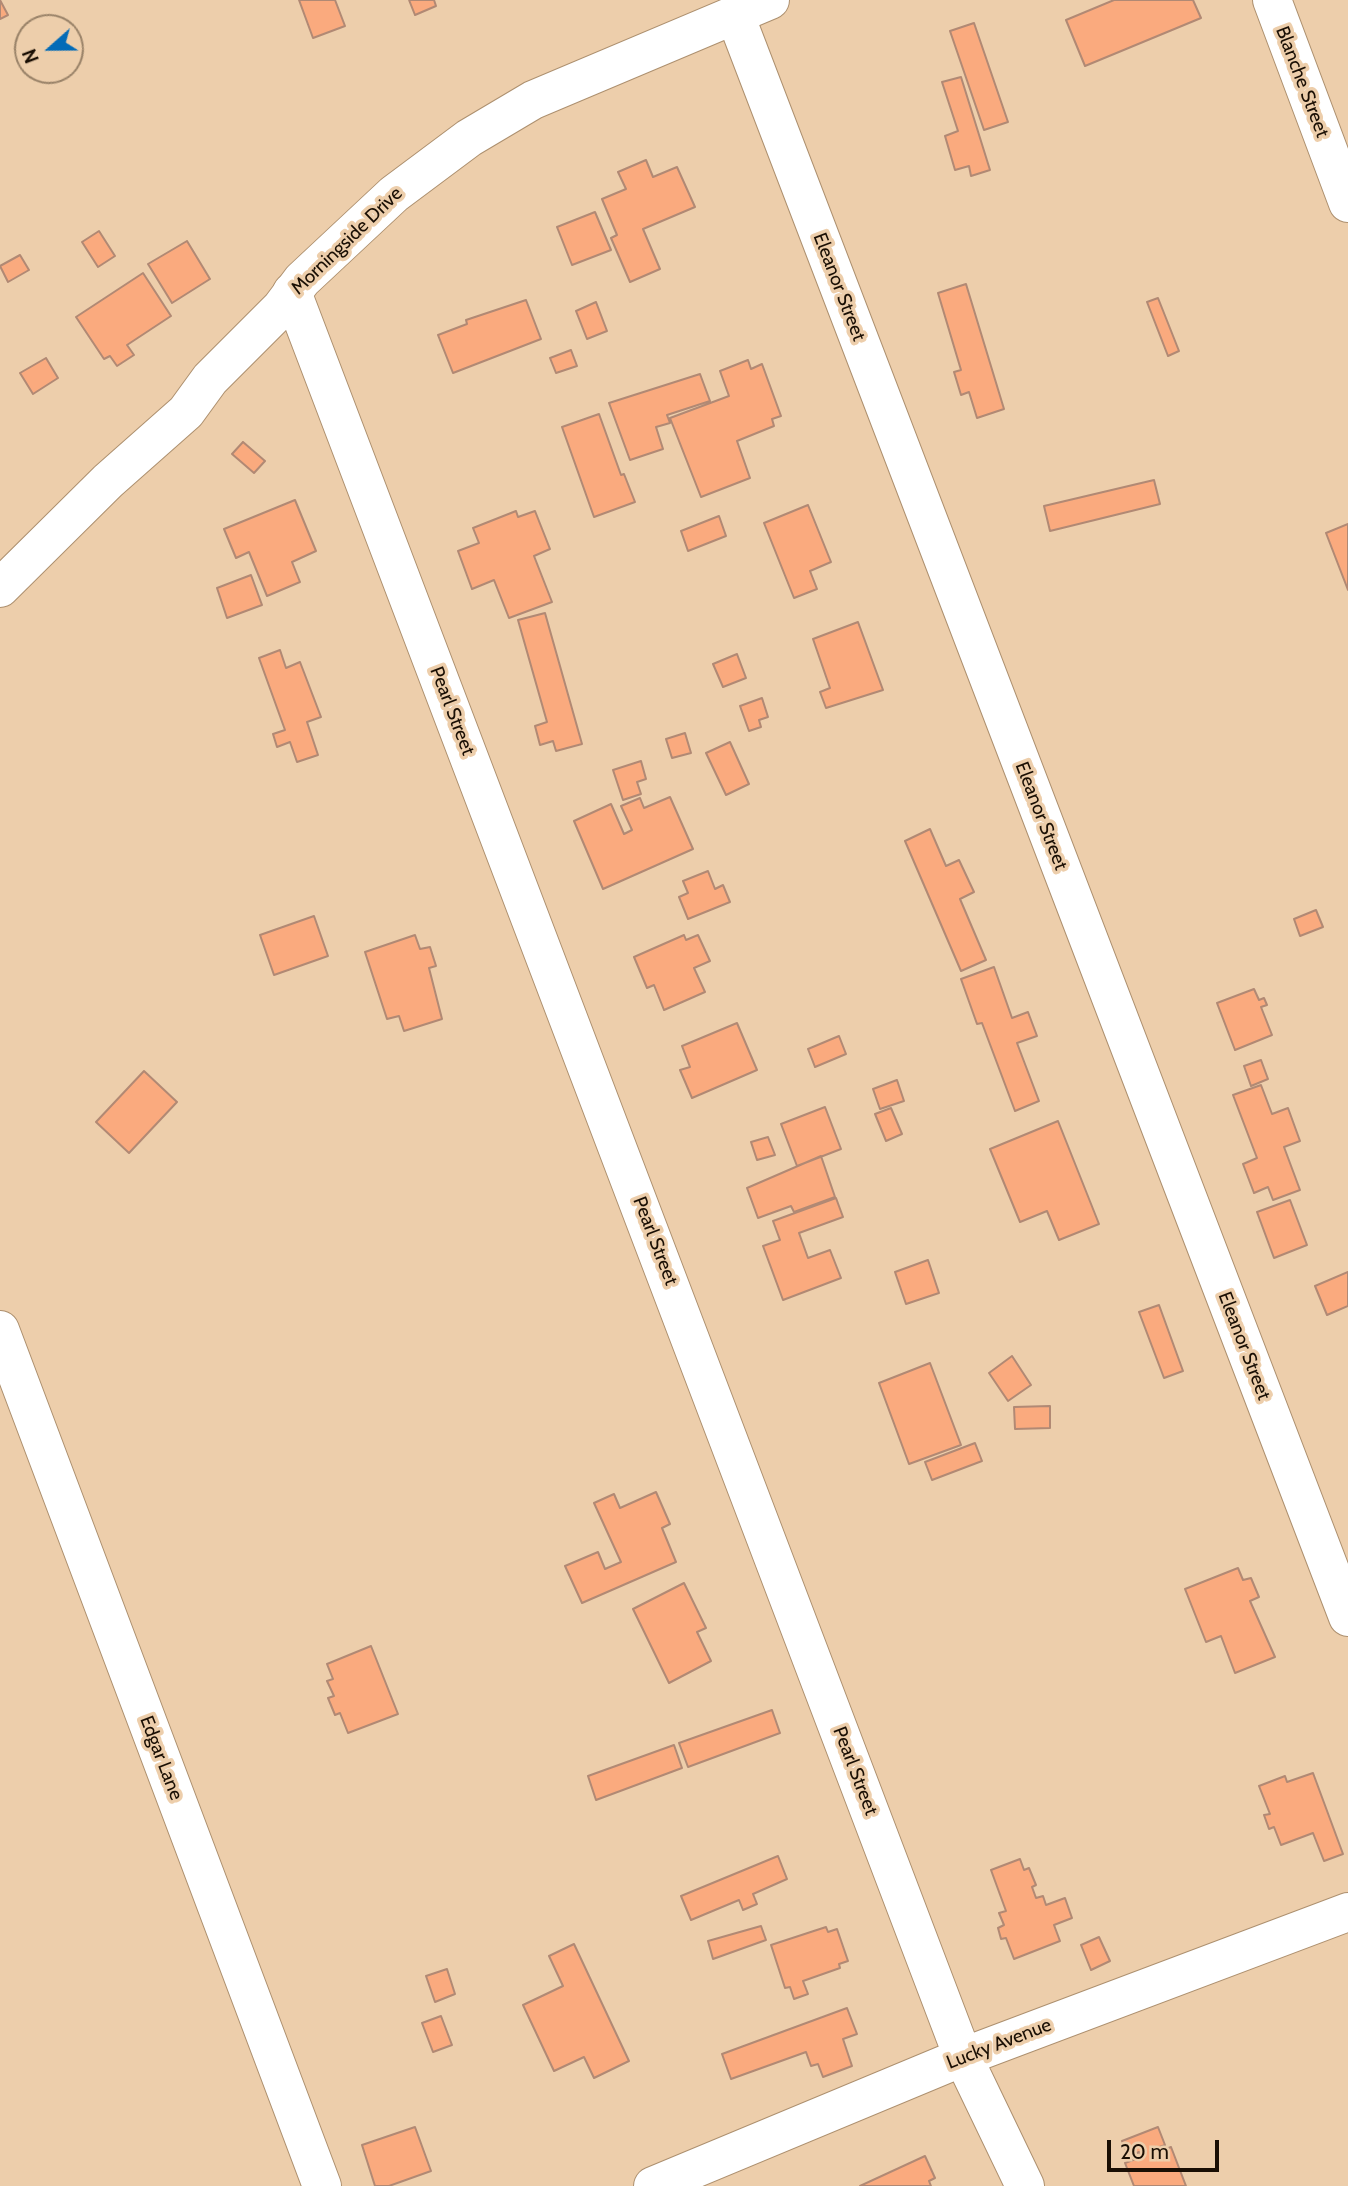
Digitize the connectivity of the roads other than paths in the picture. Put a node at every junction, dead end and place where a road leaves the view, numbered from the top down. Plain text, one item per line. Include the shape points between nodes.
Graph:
1 (770, 0) edge
2 (1272, 0) edge
3 (735, 15) junction
4 (1348, 203) edge
5 (292, 292) junction
6 (0, 587) edge
7 (0, 1330) edge
8 (1348, 1617) edge
9 (1348, 1912) edge
10 (963, 2057) junction
11 (322, 2186) edge
12 (653, 2186) edge
13 (1025, 2186) edge

1 - 3 street, Morningside Drive
2 - 4 street, Blanche Street
3 - 5 street, Morningside Drive via 533,100 470,138 394,194
3 - 8 street, Eleanor Street
5 - 6 street, Morningside Drive via 210,379 186,412
5 - 10 street, Pearl Street
7 - 11 street, Edgar Lane
9 - 10 street, Lucky Avenue
10 - 12 street, Lucky Avenue
10 - 13 street, Pearl Street

